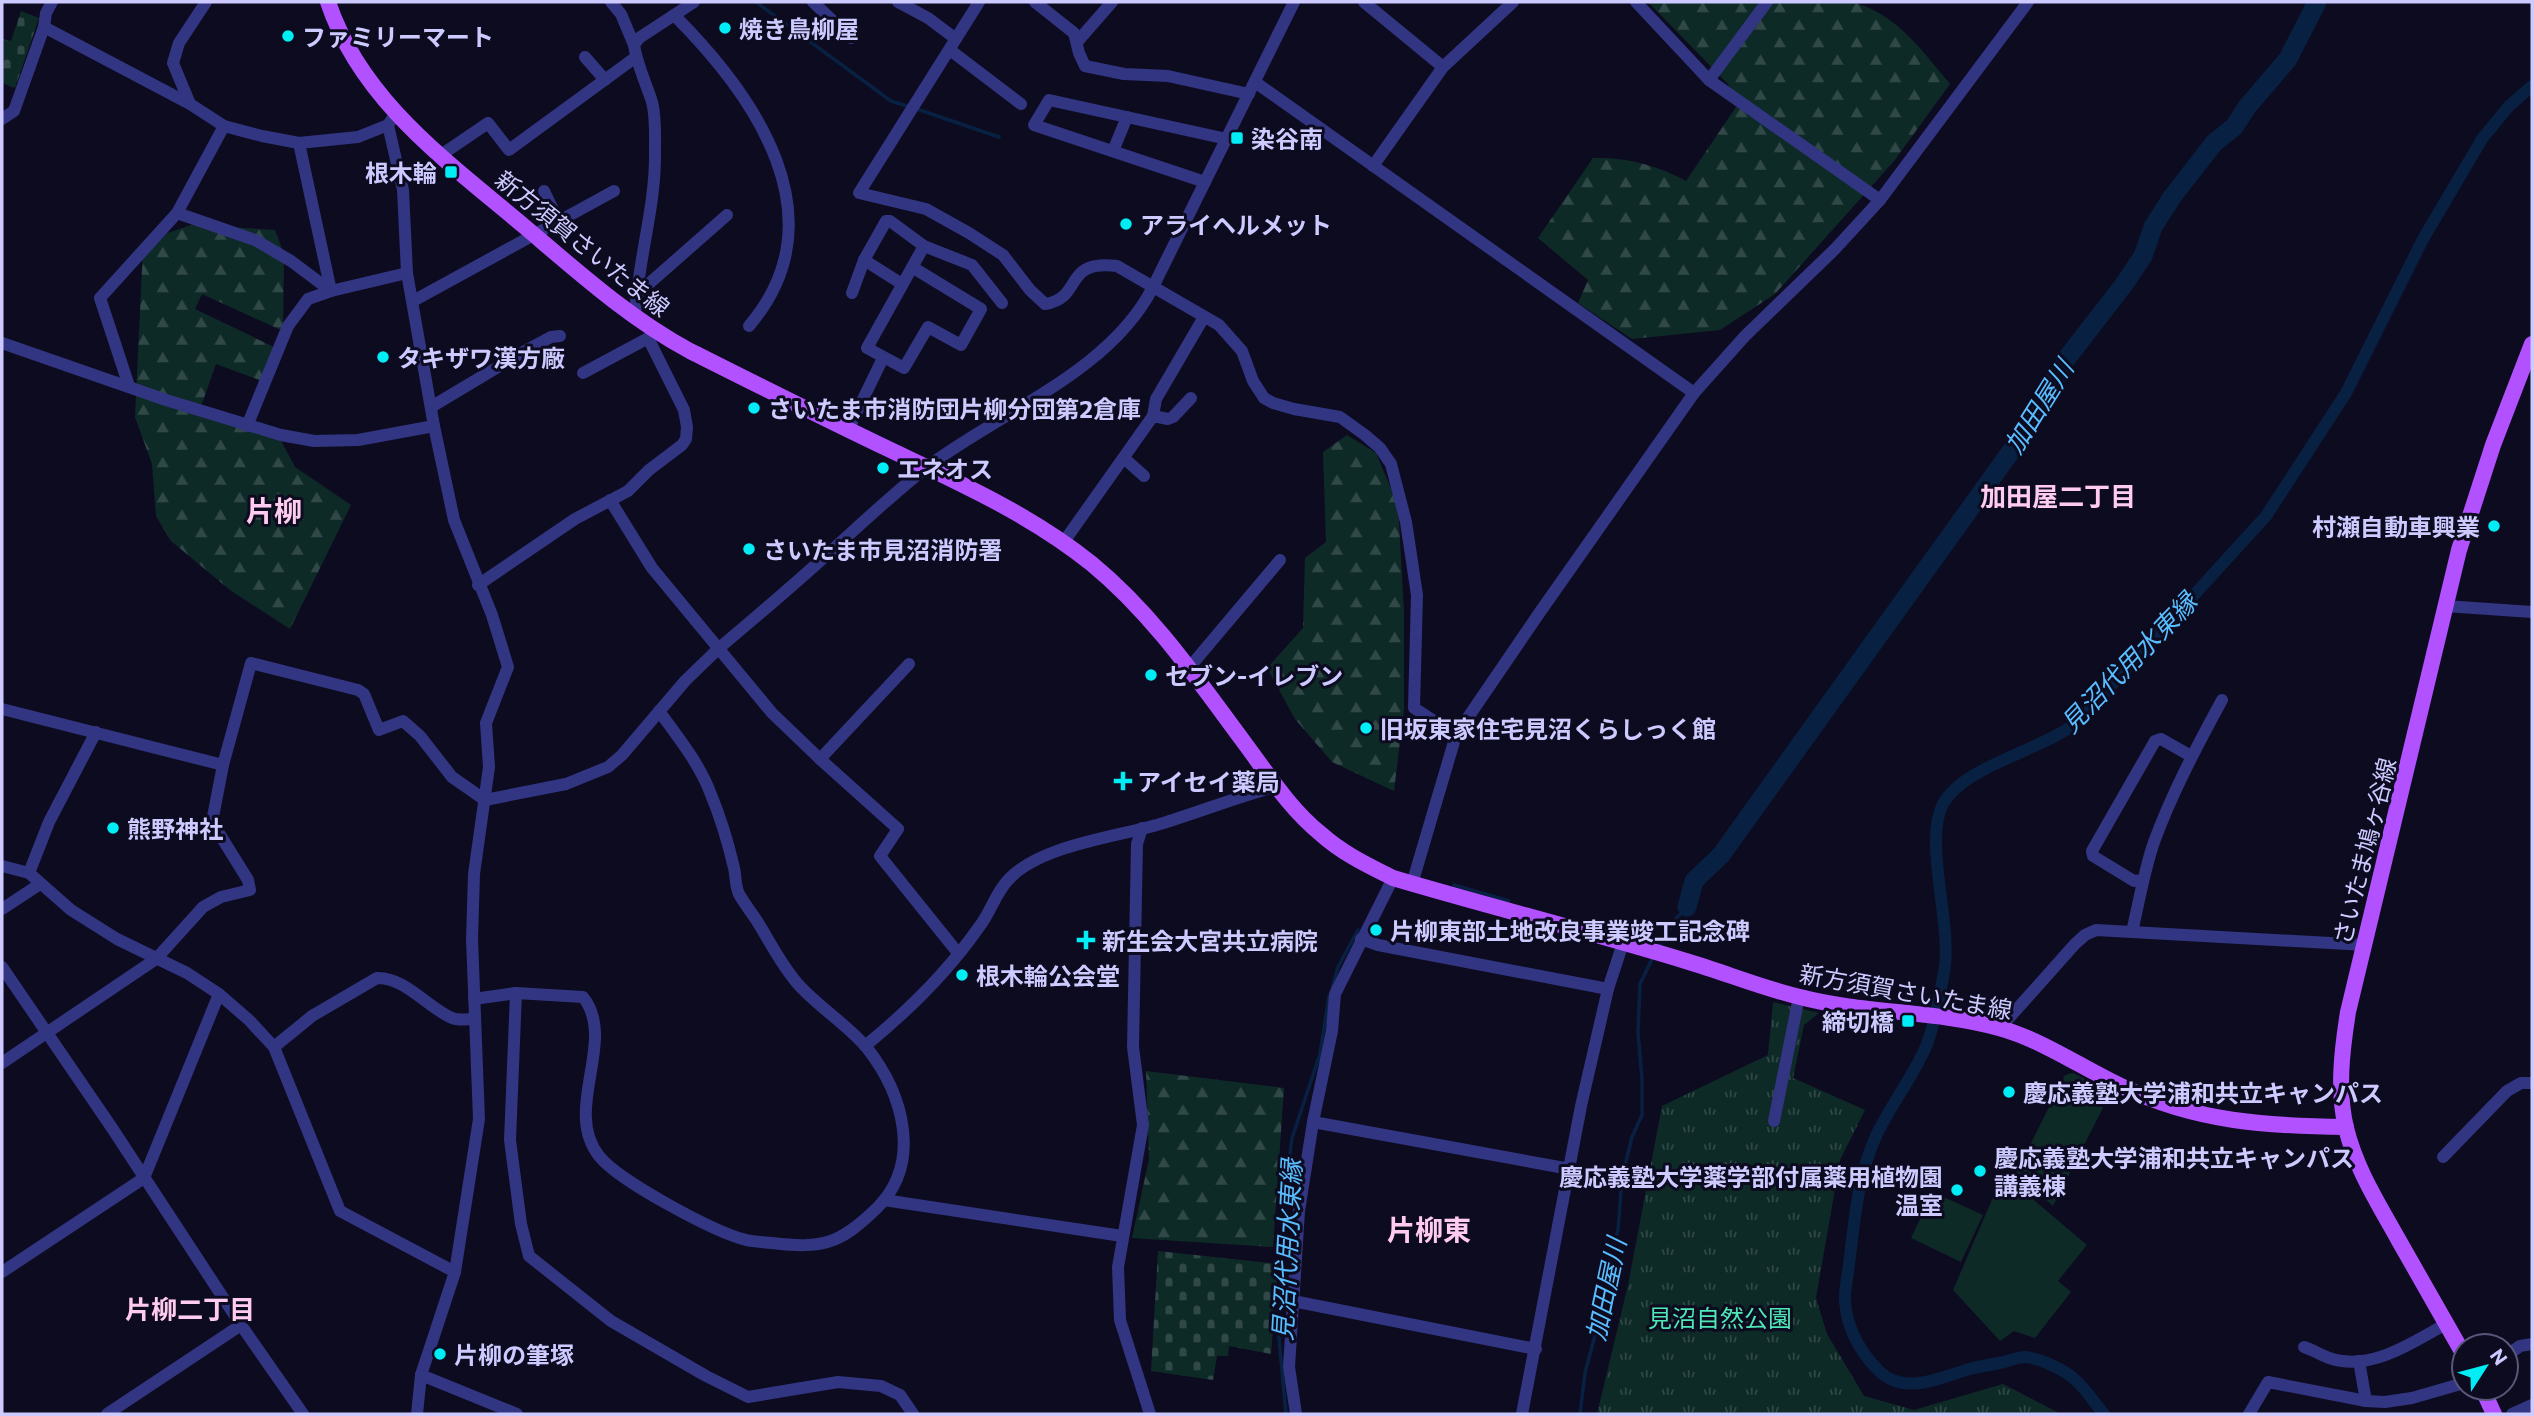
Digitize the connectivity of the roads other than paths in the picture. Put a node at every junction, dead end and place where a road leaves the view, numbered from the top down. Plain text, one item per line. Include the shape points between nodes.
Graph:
1 (52, 2) edge
2 (206, 2) edge
3 (328, 2) edge
4 (611, 2) edge
5 (694, 2) edge
6 (813, 2) edge
7 (898, 2) edge
8 (979, 2) edge
9 (1112, 2) edge
10 (1294, 2) edge
11 (1364, 2) edge
12 (1513, 2) edge
13 (1636, 2) edge
14 (1767, 2) edge
15 (2028, 2) edge
16 (1043, 4) edge
17 (674, 15) junction
18 (44, 27) junction
19 (851, 38) dead end
20 (1077, 43) junction
21 (953, 44) junction
22 (635, 51) junction
23 (585, 57) dead end
24 (1443, 67) junction
25 (605, 80) junction
26 (1709, 80) junction
27 (1252, 88) junction
28 (190, 104) junction
29 (1020, 104) dead end
30 (1127, 117) junction
31 (2, 119) edge
32 (391, 119) junction
33 (224, 126) junction
34 (1227, 139) junction
35 (299, 143) junction
36 (1113, 151) junction
37 (440, 155) junction
38 (1373, 166) junction
39 (1205, 182) junction
40 (544, 191) dead end
41 (614, 191) dead end
42 (1880, 200) junction
43 (177, 213) junction
44 (727, 215) dead end
45 (559, 222) junction
46 (534, 235) junction
47 (924, 246) junction
48 (864, 260) junction
49 (912, 267) junction
50 (407, 273) junction
51 (902, 284) junction
52 (1153, 287) junction
53 (331, 291) junction
54 (852, 293) dead end
55 (636, 295) junction
56 (413, 301) junction
57 (1002, 303) dead end
58 (1204, 317) junction
59 (635, 318) junction
60 (749, 326) dead end
61 (560, 336) dead end
62 (652, 336) junction
63 (2, 343) edge
64 (2532, 344) edge
65 (883, 358) junction
66 (583, 373) dead end
67 (129, 386) junction
68 (1694, 393) junction
69 (1191, 398) dead end
70 (431, 407) junction
71 (1153, 416) junction
72 (247, 426) junction
73 (434, 426) junction
74 (848, 430) junction
75 (1125, 459) junction
76 (927, 467) junction
77 (1144, 476) dead end
78 (610, 500) junction
79 (1063, 543) junction
80 (1280, 561) dead end
81 (478, 585) junction
82 (2445, 606) junction
83 (2532, 612) edge
84 (718, 649) junction
85 (909, 664) dead end
86 (1189, 668) junction
87 (2222, 700) dead end
88 (2, 709) edge
89 (659, 711) junction
90 (96, 732) junction
91 (1456, 735) junction
92 (2192, 756) junction
93 (820, 760) junction
94 (223, 765) junction
95 (1277, 786) junction
96 (485, 800) junction
97 (1142, 828) junction
98 (2, 866) edge
99 (29, 873) junction
100 (1393, 878) junction
101 (2143, 880) junction
102 (40, 884) junction
103 (1412, 884) junction
104 (2, 909) edge
105 (2132, 932) junction
106 (1361, 939) junction
107 (1623, 943) junction
108 (2365, 945) junction
109 (958, 953) junction
110 (156, 959) junction
111 (2, 967) edge
112 (1608, 989) junction
113 (516, 993) junction
114 (219, 994) junction
115 (1799, 997) junction
116 (474, 999) junction
117 (475, 1019) junction
118 (2000, 1028) junction
119 (46, 1033) junction
120 (864, 1046) junction
121 (274, 1047) junction
122 (2, 1063) edge
123 (2532, 1083) edge
124 (1774, 1121) dead end
125 (1313, 1122) junction
126 (2346, 1127) junction
127 (2443, 1157) dead end
128 (1570, 1169) junction
129 (144, 1178) junction
130 (884, 1200) junction
131 (1122, 1236) junction
132 (2, 1272) edge
133 (455, 1272) junction
134 (1293, 1301) junction
135 (2446, 1324) junction
136 (241, 1325) junction
137 (2451, 1332) edge
138 (2304, 1347) dead end
139 (1536, 1349) junction
140 (2359, 1362) junction
141 (421, 1375) junction
142 (2450, 1387) edge
143 (2366, 1401) junction
144 (2532, 1405) edge
145 (107, 1414) edge
146 (303, 1414) edge
147 (417, 1414) edge
148 (517, 1414) edge
149 (913, 1414) edge
150 (1150, 1414) edge
151 (1296, 1414) edge
152 (1522, 1414) edge
153 (2249, 1414) edge
154 (2512, 1414) edge

1 - 18 street
2 - 28 street via 178,43 173,63
3 - 32 main road, 新方須賀さいたま線 via 353,56
4 - 22 street via 621,14
5 - 17 street
6 - 19 street
7 - 21 street via 928,18
8 - 21 street
9 - 20 street
10 - 27 street
11 - 24 street
12 - 24 street
13 - 26 street
14 - 26 street
15 - 42 street
16 - 20 street via 1074,33
17 - 22 street via 639,38
17 - 60 street via 729,76 764,131 784,179 787,222 783,260 769,299
18 - 28 street
18 - 31 street via 14,111
20 - 27 street via 1085,66
21 - 29 street
21 - 52 street via 859,192 926,209 969,233 1003,255 1045,304 1057,302 1082,270 1098,264 1117,266
22 - 25 street
22 - 55 street via 653,106 656,153 653,202
23 - 25 street
24 - 38 street
25 - 37 street via 509,150 488,123
26 - 42 street
27 - 34 street
27 - 38 street
28 - 33 street
30 - 34 street
30 - 36 street
30 - 36 street via 1049,100 1034,125
32 - 35 street via 358,137
32 - 37 main road, 新方須賀さいたま線
32 - 50 street via 403,190
33 - 35 street
33 - 43 street
34 - 39 street
35 - 53 street
36 - 39 street
37 - 46 main road, 新方須賀さいたま線
38 - 68 street
39 - 52 street
40 - 45 street
41 - 45 street
42 - 68 street
43 - 53 street via 255,240
43 - 67 street via 100,298
44 - 55 street
45 - 46 street
46 - 56 street
46 - 59 main road, 新方須賀さいたま線
47 - 48 street via 886,221
47 - 49 street
47 - 57 street via 972,265
48 - 51 street
48 - 54 street
49 - 51 street
49 - 65 street via 981,309 961,345 928,327 904,368
50 - 53 street
50 - 56 street
51 - 65 street via 867,348
52 - 58 street
52 - 76 street via 1130,324 1103,350
53 - 72 street via 308,299 288,326
55 - 59 street
56 - 70 street
58 - 71 street via 1156,399
58 - 91 street via 1232,337 1264,398 1273,404 1340,417 1380,448 1391,464 1417,595 1414,708
59 - 62 main road, 新方須賀さいたま線
61 - 70 street via 523,352
62 - 66 street
62 - 74 main road, 新方須賀さいたま線
62 - 78 street via 684,410 686,439 635,485
63 - 67 street
64 - 82 main road, さいたま鳩ヶ谷線 via 2493,445
65 - 74 street
67 - 72 street
68 - 91 street
69 - 71 street via 1168,419
70 - 73 street
71 - 75 street
72 - 73 street via 314,441 358,440
73 - 81 street via 454,520
74 - 76 main road, 新方須賀さいたま線
75 - 77 street
75 - 79 street
76 - 79 main road, 新方須賀さいたま線 via 1006,507
76 - 84 street
78 - 81 street
78 - 84 street via 652,568
79 - 86 main road, 新方須賀さいたま線 via 1118,587
80 - 86 street
81 - 96 street via 508,667 486,723 489,767
82 - 83 street
82 - 108 main road, さいたま鳩ヶ谷線
84 - 89 street
84 - 93 street via 772,713
85 - 93 street
86 - 95 main road, 新方須賀さいたま線
87 - 92 street
88 - 90 street
89 - 96 street via 622,755 597,773 566,785
89 - 120 street via 709,789 737,891 778,959
90 - 94 street
90 - 99 street via 49,821
91 - 103 street
92 - 101 street via 2154,841
92 - 101 street via 2161,739 2155,741 2092,851 2134,881
93 - 109 street via 898,829 880,856
94 - 96 street via 251,663 358,690 379,730 403,721 452,777
94 - 110 street via 212,822 250,890 203,907
95 - 97 street
95 - 100 main road, 新方須賀さいたま線 via 1325,838
96 - 116 street via 474,874
97 - 109 street via 1075,846 1018,871
97 - 131 street via 1137,844 1133,1047 1143,1125
98 - 99 street
99 - 102 street
100 - 103 main road, 新方須賀さいたま線
100 - 106 street
101 - 105 street
102 - 104 street
102 - 110 street via 71,910
103 - 107 main road, 新方須賀さいたま線
105 - 108 street
105 - 118 street via 2096,930 2085,935
106 - 112 street
106 - 125 street via 1335,994
107 - 112 street
107 - 115 main road, 新方須賀さいたま線
108 - 126 main road, さいたま鳩ヶ谷線 via 2342,1051
109 - 120 street via 918,1001
110 - 114 street
110 - 119 street
111 - 119 street
112 - 128 street
113 - 116 street
113 - 130 street via 583,997 592,1008 594,1054 584,1115 599,1156 697,1221 746,1240 805,1247 825,1244 853,1230
113 - 149 street via 510,1140 529,1256 611,1321 748,1397 849,1383 900,1395
114 - 121 street
114 - 129 street
115 - 118 main road, 新方須賀さいたま線
115 - 124 street
116 - 117 street
117 - 121 street via 454,1019 405,988 377,978 312,1016
117 - 133 street via 479,1119
118 - 126 main road, 新方須賀さいたま線 via 2185,1111 2269,1126
119 - 122 street
119 - 129 street
120 - 130 street via 891,1088 904,1129 902,1162
121 - 133 street via 340,1211
123 - 127 street via 2507,1091
125 - 128 street
125 - 134 street via 1299,1211
126 - 135 main road, さいたま鳩ヶ谷線 via 2364,1178
128 - 139 street
129 - 132 street
129 - 136 street
130 - 131 street
131 - 150 street via 1120,1320
133 - 141 street
134 - 139 street
134 - 151 street via 1289,1367
135 - 137 main road, さいたま鳩ヶ谷線
135 - 140 street via 2393,1353
136 - 145 street
136 - 146 street
138 - 140 street via 2331,1359
139 - 152 street
140 - 143 street
141 - 147 street
141 - 148 street
142 - 143 street via 2412,1398
143 - 153 street via 2268,1382
144 - 154 street

